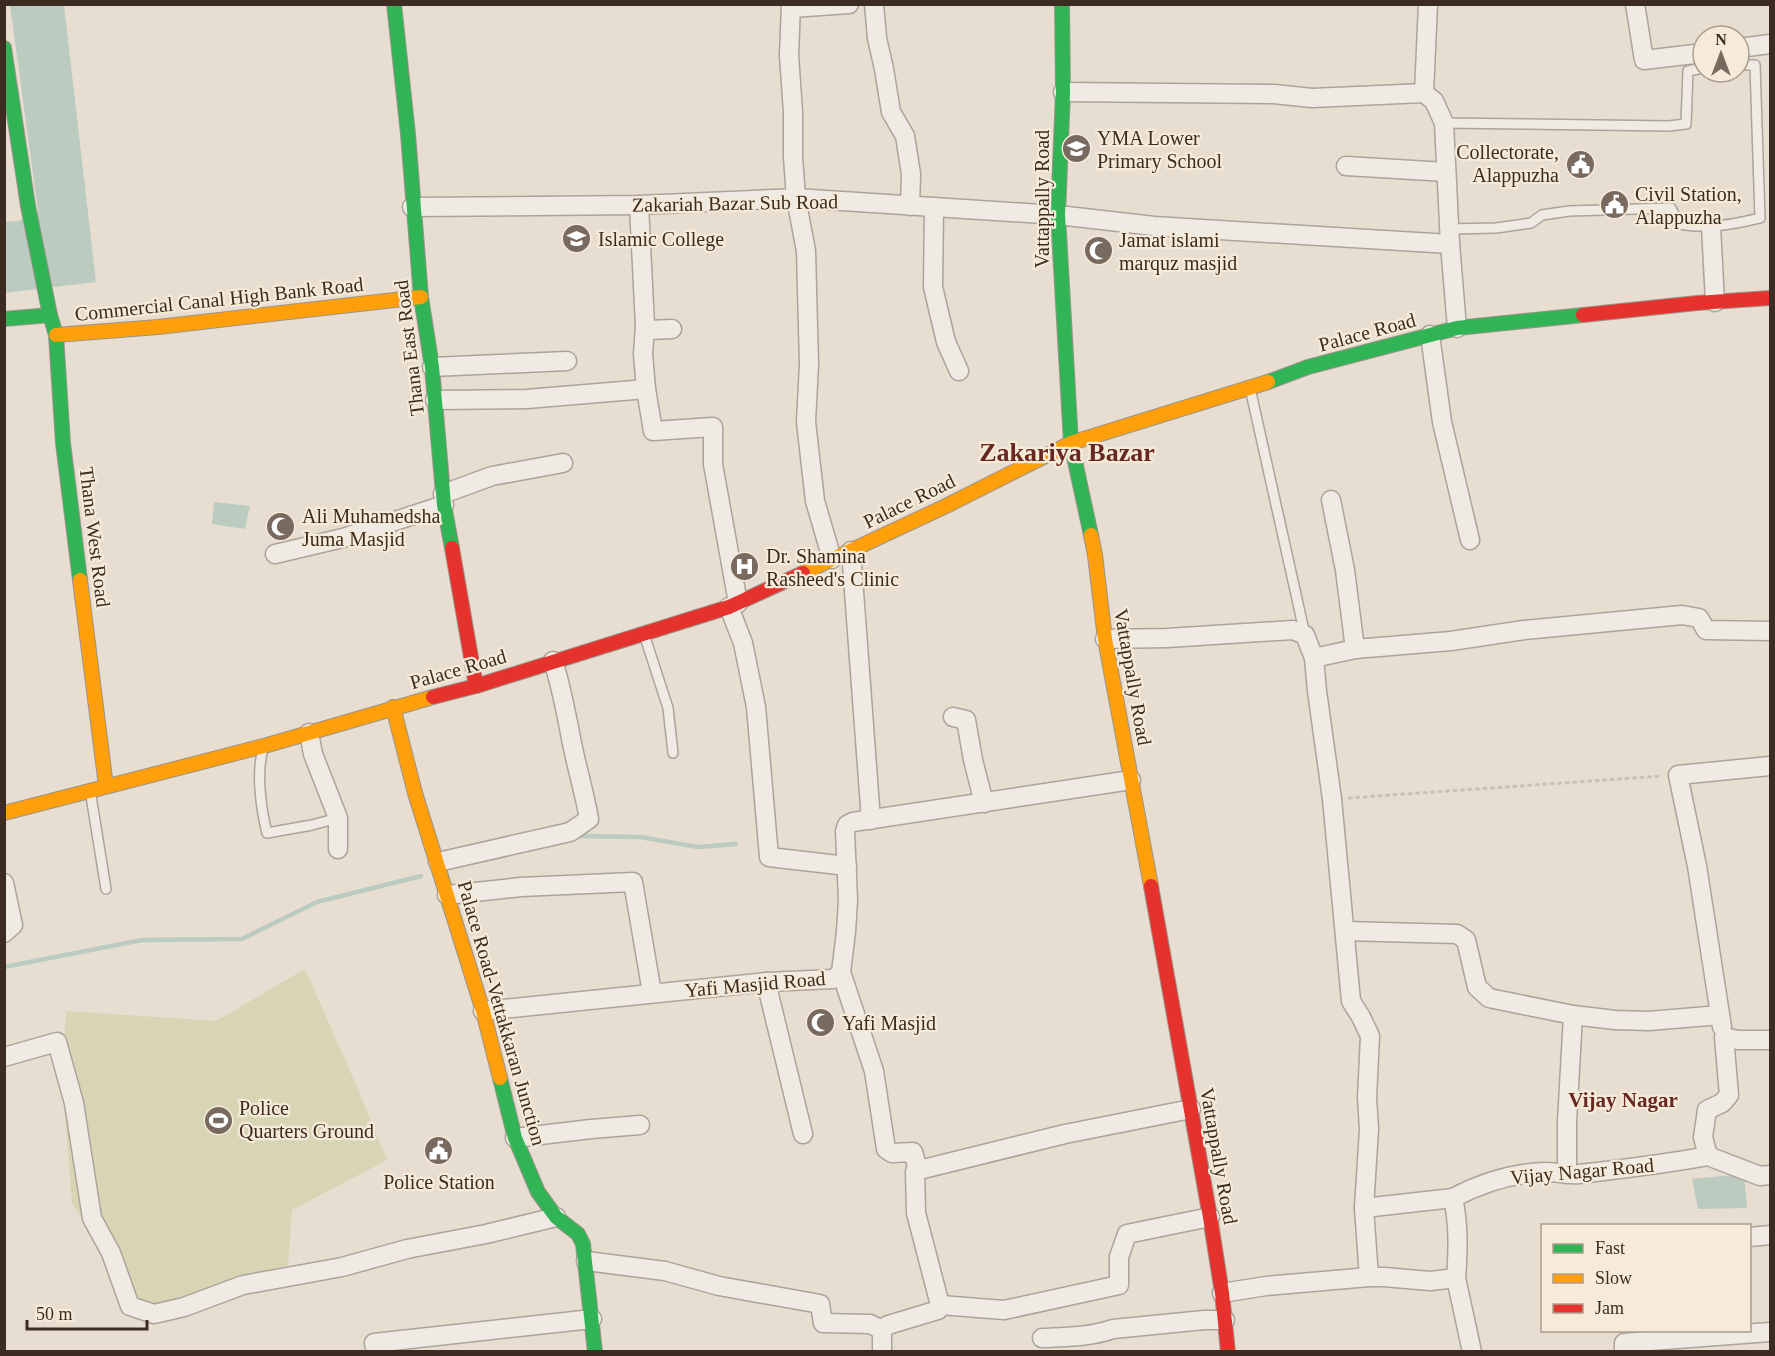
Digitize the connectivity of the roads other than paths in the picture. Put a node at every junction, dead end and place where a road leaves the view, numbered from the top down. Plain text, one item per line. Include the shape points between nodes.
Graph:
1 (394, 4) edge
2 (849, 4) edge
3 (874, 4) edge
4 (1062, 4) edge
5 (1428, 4) edge
6 (1635, 4) edge
7 (791, 6) edge
8 (1770, 44) edge
9 (1751, 46) edge
10 (4, 48) edge
11 (1691, 54) edge
12 (1751, 65) edge
13 (1691, 70) edge
14 (1063, 92) junction
15 (1424, 93) junction
16 (1444, 123) junction
17 (1346, 166) dead end
18 (1446, 172) junction
19 (796, 198) junction
20 (639, 205) junction
21 (910, 206) junction
22 (412, 207) junction
23 (934, 207) junction
24 (1058, 215) junction
25 (1711, 226) junction
26 (1449, 236) junction
27 (422, 297) junction
28 (1770, 298) edge
29 (1715, 302) junction
30 (50, 315) junction
31 (4, 319) edge
32 (645, 326) junction
33 (1457, 328) junction
34 (672, 329) dead end
35 (56, 335) junction
36 (1430, 335) junction
37 (567, 360) dead end
38 (432, 367) junction
39 (958, 371) dead end
40 (1250, 388) junction
41 (646, 389) junction
42 (435, 400) junction
43 (1071, 443) junction
44 (563, 463) dead end
45 (443, 499) junction
46 (1331, 500) dead end
47 (1470, 540) dead end
48 (851, 551) junction
49 (275, 554) dead end
50 (832, 559) junction
51 (734, 605) junction
52 (1770, 631) edge
53 (644, 634) junction
54 (1305, 635) junction
55 (1105, 639) junction
56 (1355, 650) junction
57 (1314, 658) junction
58 (553, 661) junction
59 (476, 686) junction
60 (393, 707) junction
61 (953, 717) dead end
62 (309, 733) junction
63 (264, 746) junction
64 (673, 753) dead end
65 (1770, 766) edge
66 (1131, 780) junction
67 (106, 786) junction
68 (90, 790) junction
69 (984, 803) junction
70 (4, 813) edge
71 (338, 818) junction
72 (871, 820) junction
73 (338, 849) dead end
74 (438, 862) junction
75 (847, 866) junction
76 (4, 883) edge
77 (106, 889) dead end
78 (447, 895) junction
79 (1345, 931) junction
80 (4, 933) edge
81 (842, 972) junction
82 (766, 982) junction
83 (652, 993) junction
84 (483, 1011) junction
85 (1573, 1015) junction
86 (1720, 1016) junction
87 (1724, 1037) junction
88 (1770, 1040) edge
89 (4, 1057) edge
90 (1191, 1109) junction
91 (639, 1125) dead end
92 (803, 1134) dead end
93 (515, 1138) junction
94 (1708, 1156) junction
95 (918, 1169) junction
96 (1567, 1174) junction
97 (1770, 1174) edge
98 (1453, 1198) junction
99 (1364, 1208) junction
100 (556, 1217) junction
101 (1210, 1217) junction
102 (1770, 1235) edge
103 (1751, 1238) edge
104 (586, 1261) junction
105 (1369, 1277) junction
106 (1456, 1278) junction
107 (1222, 1293) junction
108 (940, 1305) junction
109 (591, 1319) junction
110 (1225, 1320) junction
111 (882, 1330) junction
112 (1770, 1332) edge
113 (1042, 1338) dead end
114 (376, 1352) edge
115 (595, 1352) edge
116 (882, 1352) edge
117 (1228, 1352) edge
118 (1472, 1352) edge
119 (1624, 1352) edge

1 - 22 main road, Thana East Road
2 - 7 street
3 - 21 street via 891,112 905,136
4 - 14 main road, Vattappally Road
5 - 15 street
6 - 11 street via 1644,60
7 - 19 street via 789,55
8 - 9 street
10 - 30 main road, Thana West Road via 28,206
12 - 25 lane via 1755,65 1760,218
13 - 16 lane via 1686,124
14 - 15 street via 1274,94 1312,98
14 - 24 main road, Vattappally Road
15 - 16 street via 1434,101
16 - 18 street
17 - 18 street
18 - 26 street
19 - 20 street, Zakariah Bazar Sub Road
19 - 21 street, Zakariah Bazar Sub Road
19 - 50 street via 806,251 806,422 815,501
20 - 22 street, Zakariah Bazar Sub Road
20 - 32 street
21 - 23 street, Zakariah Bazar Sub Road
22 - 27 main road, Thana East Road
23 - 24 street, Zakariah Bazar Sub Road
23 - 39 street via 933,287 946,342
24 - 26 street, Zakariah Bazar Sub Road via 1154,226
24 - 43 main road, Vattappally Road
25 - 26 lane via 1679,224 1671,208 1569,211 1542,215 1531,223
25 - 29 street
26 - 33 street
27 - 35 main road, Commercial Canal High Bank Road
27 - 38 main road, Thana East Road
28 - 29 main road, Palace Road
29 - 33 main road, Palace Road
30 - 31 main road, Commercial Canal High Bank Road
30 - 35 main road, Thana West Road
32 - 34 street via 648,330
32 - 41 street
33 - 36 main road, Palace Road
35 - 67 main road, Thana West Road via 63,443
36 - 40 main road, Palace Road via 1308,367
36 - 47 street via 1442,422
37 - 38 street
38 - 42 main road, Thana East Road
40 - 43 main road, Palace Road
40 - 54 lane
41 - 42 street via 527,399
41 - 51 street via 653,431 712,427 712,464
42 - 45 main road, Thana East Road
43 - 48 main road, Palace Road
43 - 55 main road, Vattappally Road via 1095,555
44 - 45 street via 492,476
45 - 49 street via 343,538
45 - 59 main road, Thana East Road
46 - 56 street
48 - 50 main road, Palace Road
48 - 72 street
50 - 51 main road, Palace Road
51 - 53 main road, Palace Road
51 - 75 street via 756,706 770,857
52 - 56 street via 1706,630 1699,618 1682,615
53 - 58 main road, Palace Road
53 - 64 lane via 668,708
54 - 55 street via 1293,630
54 - 57 street
55 - 66 main road, Vattappally Road
56 - 57 street
57 - 79 street
58 - 59 main road, Palace Road
58 - 74 street via 562,686 589,819 570,832
59 - 60 main road, Palace Road
60 - 62 main road, Palace Road
60 - 74 main road, Palace Road-Vettakkaran Junction
61 - 69 street via 966,720
62 - 63 main road, Palace Road
62 - 71 street
63 - 67 main road, Palace Road
63 - 71 lane via 261,788 267,833
65 - 86 street via 1678,775 1697,866
66 - 69 street, Yafi Masjid Road
66 - 90 main road, Vattappally Road
67 - 68 main road, Palace Road
68 - 70 main road, Palace Road
68 - 77 lane
69 - 72 street, Yafi Masjid Road
71 - 73 street
72 - 75 street, Yafi Masjid Road via 847,825
74 - 78 main road, Palace Road-Vettakkaran Junction
75 - 81 street, Yafi Masjid Road
76 - 80 street via 13,925
78 - 83 street via 532,886 633,882
78 - 84 main road, Palace Road-Vettakkaran Junction
79 - 85 street via 1457,934 1466,940 1482,994
79 - 99 street via 1351,1000 1370,1036
81 - 82 street, Yafi Masjid Road via 834,979
81 - 95 street via 874,1071 886,1149 892,1153 913,1152
82 - 83 street, Yafi Masjid Road
82 - 92 street
83 - 84 street, Yafi Masjid Road
84 - 93 main road, Palace Road-Vettakkaran Junction
85 - 86 street via 1648,1021
85 - 96 street
86 - 87 street
87 - 88 street
87 - 94 street via 1729,1095 1707,1110 1703,1137
89 - 100 street via 57,1042 74,1103 92,1218 111,1253 130,1306 154,1314 243,1285 342,1267
90 - 95 street
90 - 101 main road, Vattappally Road
91 - 93 street
93 - 100 main road, Palace Road-Vettakkaran Junction via 538,1192
94 - 96 street, Vijay Nagar Road via 1642,1168
94 - 97 street via 1760,1176
95 - 108 street via 914,1174 916,1212
96 - 98 street, Vijay Nagar Road via 1513,1174
98 - 99 street, Vijay Nagar Road
98 - 106 street via 1457,1214
99 - 105 street
100 - 104 main road, Palace Road-Vettakkaran Junction via 578,1234
101 - 107 main road, Vattappally Road
101 - 108 street via 1127,1234 1119,1257 1119,1285 1004,1310
102 - 103 street
104 - 109 main road, Palace Road-Vettakkaran Junction
104 - 111 street via 665,1271 719,1286 820,1304 823,1323 870,1323
105 - 106 street via 1430,1281
105 - 107 street
106 - 118 street
107 - 110 main road, Vattappally Road
108 - 111 street via 938,1310
109 - 114 street via 374,1343
109 - 115 main road, Palace Road-Vettakkaran Junction
110 - 113 street
110 - 117 main road, Vattappally Road
111 - 116 street
112 - 119 street via 1624,1343

